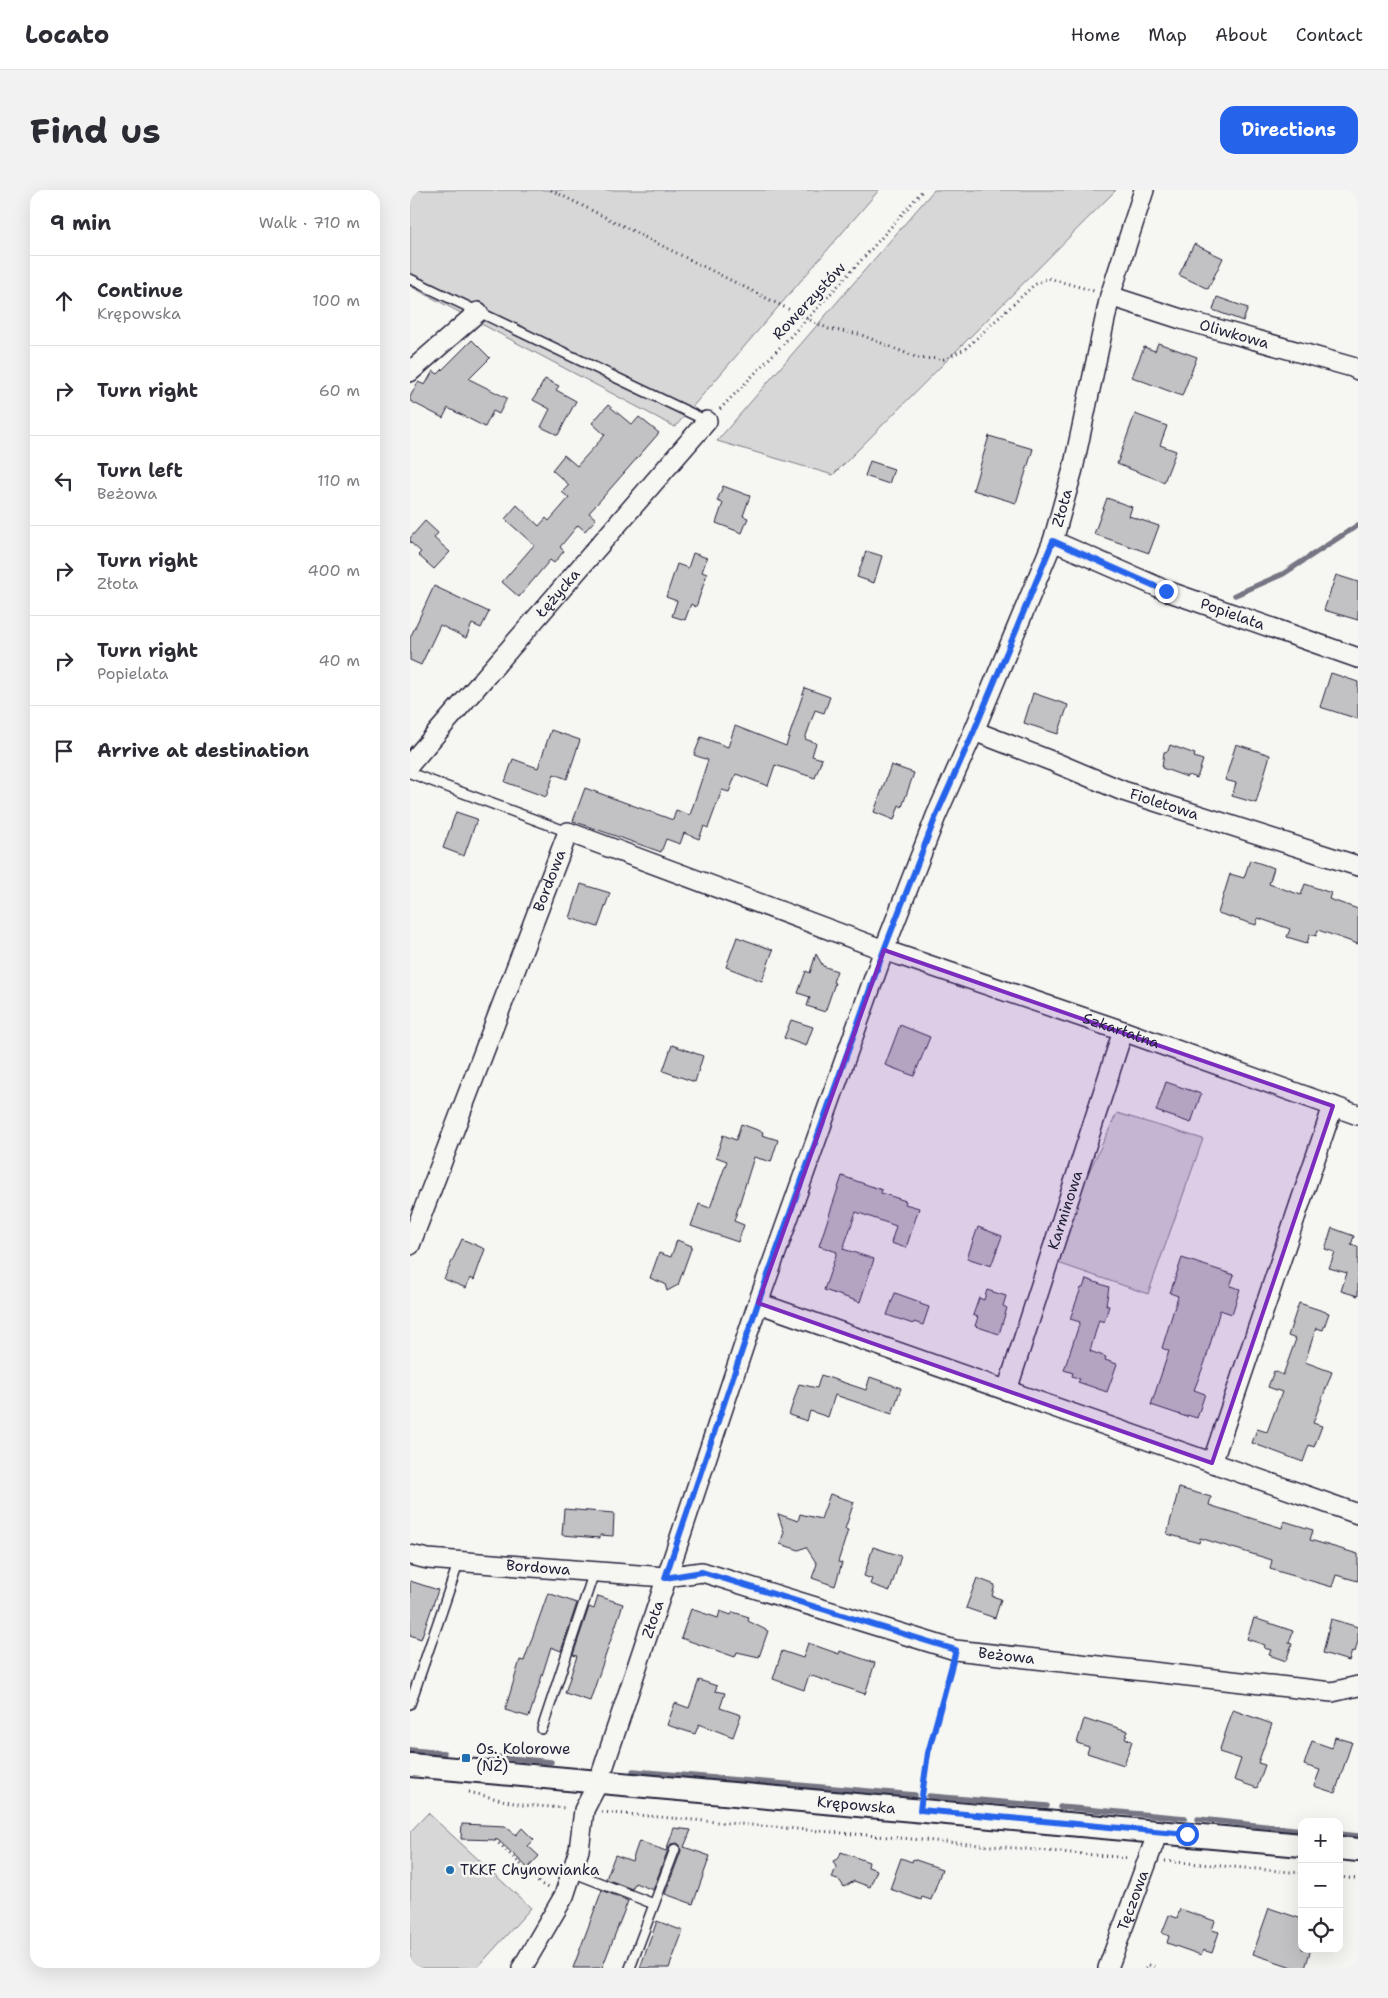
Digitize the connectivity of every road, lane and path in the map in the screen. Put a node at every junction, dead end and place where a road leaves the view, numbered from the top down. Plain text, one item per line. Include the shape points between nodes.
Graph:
1 (551, 190) edge
2 (923, 190) edge
3 (1144, 190) edge
4 (410, 278) edge
5 (1110, 296) junction
6 (478, 312) junction
7 (808, 319) junction
8 (1356, 365) edge
9 (410, 372) edge
10 (707, 421) junction
11 (1053, 541) junction
12 (1358, 658) edge
13 (974, 731) junction
14 (410, 764) edge
15 (410, 773) edge
16 (568, 832) junction
17 (1358, 866) edge
18 (884, 950) junction
19 (1123, 1031) junction
20 (1333, 1106) junction
21 (1358, 1115) edge
22 (410, 1245) edge
23 (758, 1303) junction
24 (1007, 1390) junction
25 (1212, 1463) junction
26 (1358, 1514) edge
27 (410, 1555) edge
28 (459, 1561) junction
29 (594, 1572) junction
30 (665, 1578) junction
31 (956, 1650) junction
32 (1358, 1686) edge
33 (410, 1704) edge
34 (542, 1729) dead end
35 (410, 1765) edge
36 (599, 1781) junction
37 (465, 1791) dead end
38 (584, 1810) junction
39 (920, 1810) junction
40 (1158, 1832) junction
41 (495, 1840) dead end
42 (1298, 1845) edge
43 (1343, 1848) edge
44 (675, 1849) dead end
45 (1358, 1850) edge
46 (1148, 1859) junction
47 (572, 1872) junction
48 (1298, 1873) edge
49 (1343, 1877) edge
50 (1358, 1878) edge
51 (544, 1886) dead end
52 (654, 1904) junction
53 (522, 1968) edge
54 (630, 1968) edge
55 (1108, 1968) edge
56 (1145, 1968) edge
57 (1157, 1968) edge

1 - 7 path
2 - 7 path, Rowerzystów
3 - 5 street, Złota
4 - 6 lane
5 - 7 path via 1048,278 1034,285 965,349 944,360 918,358 859,334 829,329
5 - 8 street, Oliwkowa via 1181,319
5 - 11 street, Złota via 1073,469
6 - 9 street
6 - 10 lane
7 - 10 path, Rowerzystów
10 - 14 street, Łężycka
11 - 12 street, Popielata via 1166,591
11 - 13 street, Złota
13 - 17 street, Fioletowa via 1123,791
13 - 18 street, Złota via 936,816
15 - 16 lane
16 - 18 street, Bordowa
16 - 22 street, Bordowa
18 - 19 street, Szkarłatna
18 - 23 street, Złota
19 - 20 street, Szkarłatna
19 - 24 street, Karminowa
20 - 21 street, Szkarłatna
20 - 25 street
23 - 24 street
23 - 30 street, Złota
24 - 25 street
25 - 26 street
27 - 28 street, Bordowa
28 - 29 street, Bordowa
28 - 33 lane
29 - 30 street, Bordowa
29 - 34 lane
30 - 31 street, Beżowa via 702,1572
30 - 36 street, Złota
31 - 32 street, Beżowa via 1332,1692
31 - 39 path via 928,1753
35 - 36 street, Krępowska
36 - 38 street, Złota
36 - 39 street, Krępowska
37 - 38 path via 522,1805
38 - 46 path
38 - 47 street, Złota via 582,1836
39 - 40 street, Krępowska
40 - 42 street, Krępowska
40 - 46 street, Tęczowa
41 - 51 path
43 - 45 street
44 - 52 lane
46 - 48 path
46 - 55 street, Tęczowa
47 - 52 lane
47 - 53 street, Złota via 564,1896
49 - 50 path
52 - 54 lane
56 - 57 path via 1149,1965

